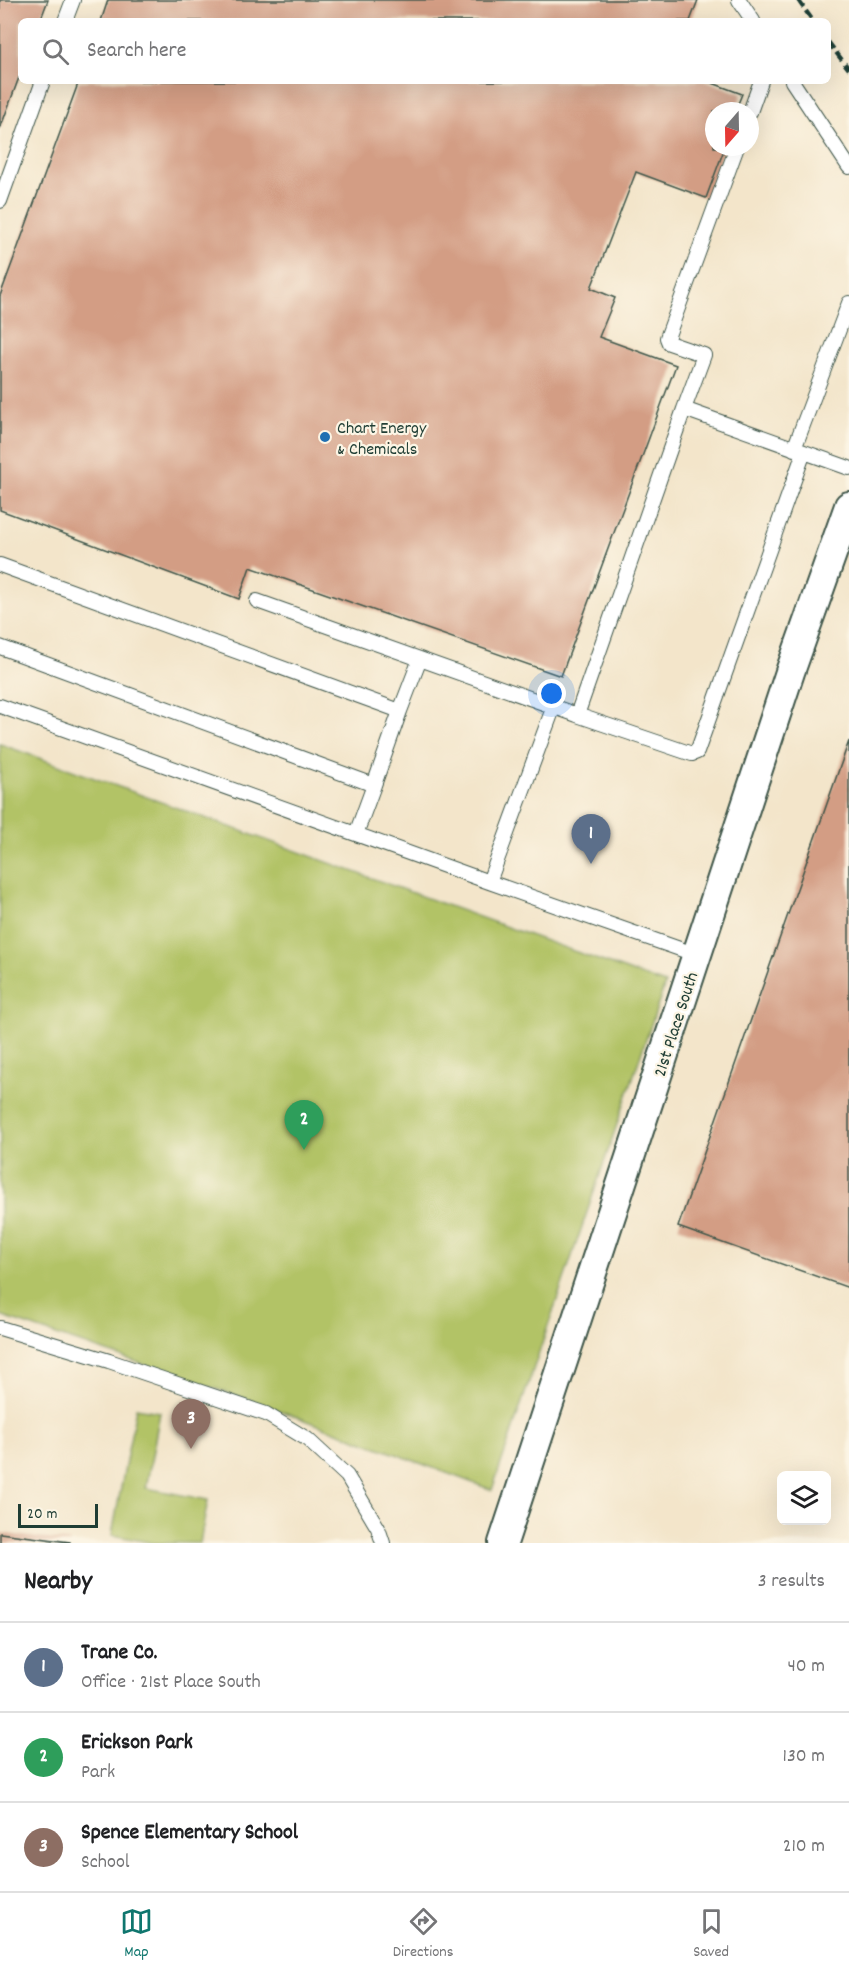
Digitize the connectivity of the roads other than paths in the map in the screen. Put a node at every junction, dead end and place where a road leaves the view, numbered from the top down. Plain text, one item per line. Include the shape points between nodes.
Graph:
1 (73, 0) edge
2 (739, 0) edge
3 (66, 18) edge
4 (751, 18) edge
5 (42, 84) edge
6 (760, 84) edge
7 (794, 84) edge
8 (754, 102) edge
9 (734, 156) edge
10 (849, 167) edge
11 (0, 201) edge
12 (849, 303) edge
13 (684, 409) junction
14 (799, 451) junction
15 (849, 468) edge
16 (849, 506) edge
17 (0, 565) edge
18 (257, 602) dead end
19 (0, 647) edge
20 (420, 659) junction
21 (0, 706) edge
22 (554, 706) junction
23 (400, 711) junction
24 (577, 714) junction
25 (374, 785) junction
26 (356, 834) junction
27 (489, 882) junction
28 (697, 955) junction
29 (0, 1328) edge
30 (383, 1543) edge
31 (503, 1543) edge

1 - 3 lane
2 - 4 lane
5 - 11 lane
6 - 8 lane
7 - 10 lane
9 - 13 lane via 668,338 669,342 704,355
12 - 14 lane
13 - 14 lane
13 - 24 lane
14 - 15 lane
14 - 24 lane via 697,752 692,754
16 - 28 street, 21st Place South
17 - 23 lane
18 - 20 lane
19 - 25 lane
20 - 22 lane
20 - 23 lane
21 - 26 lane
22 - 24 lane
22 - 27 lane
23 - 25 lane
25 - 26 lane
26 - 27 lane
27 - 28 lane
28 - 31 street, 21st Place South
29 - 30 lane via 266,1414 307,1439 347,1476

